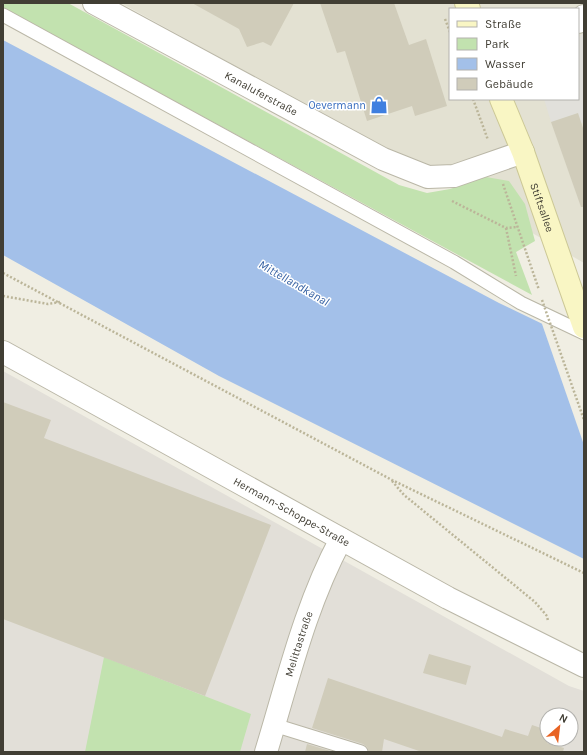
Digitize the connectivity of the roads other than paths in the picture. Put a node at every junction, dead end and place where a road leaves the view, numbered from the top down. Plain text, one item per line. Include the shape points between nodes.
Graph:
1 (94, 3) edge
2 (3, 15) edge
3 (501, 100) edge
4 (523, 152) junction
5 (583, 327) edge
6 (3, 352) edge
7 (341, 539) junction
8 (584, 666) edge
9 (274, 725) junction
10 (266, 752) edge
11 (361, 752) edge

1 - 4 street, Kanaluferstraße via 383,159 428,177 454,176
2 - 5 lane via 454,262 521,303
3 - 4 main road, Stiftsallee
4 - 5 main road, Stiftsallee
6 - 7 street, Hermann-Schoppe-Straße
7 - 8 street, Hermann-Schoppe-Straße via 448,598
7 - 9 street, Melittastraße via 312,599
9 - 10 street, Melittastraße
9 - 11 lane

